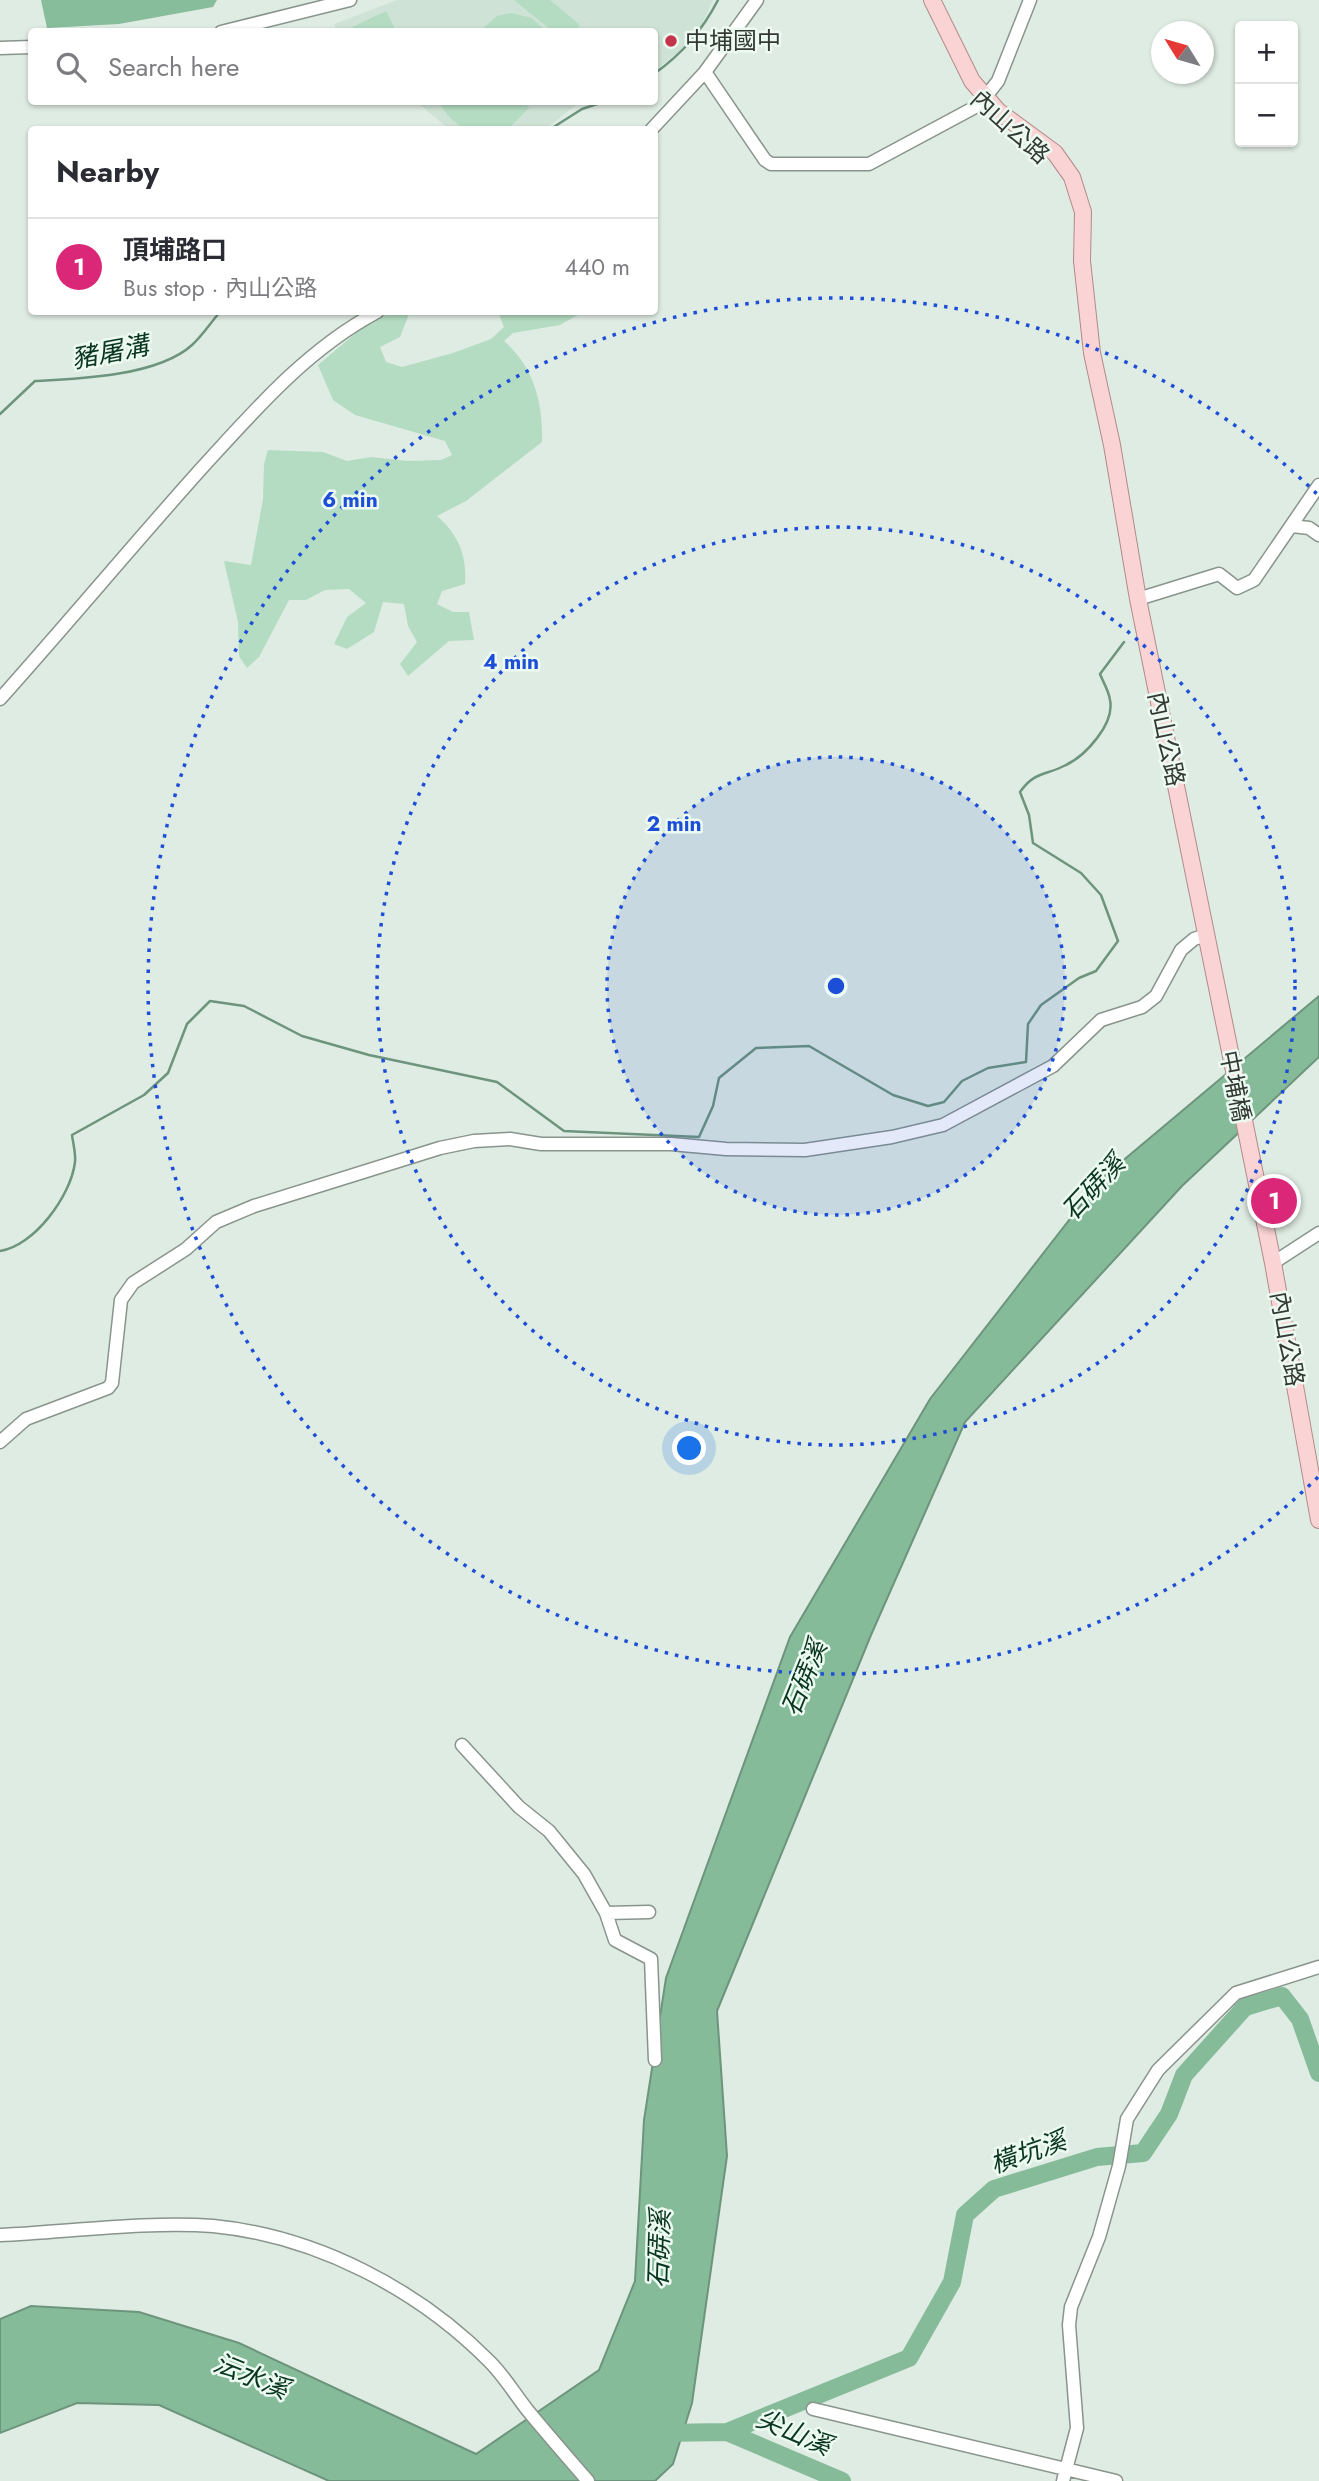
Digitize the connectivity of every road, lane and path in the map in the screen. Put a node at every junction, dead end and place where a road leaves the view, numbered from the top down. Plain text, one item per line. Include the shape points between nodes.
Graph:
1 (350, 0) edge
2 (757, 0) edge
3 (922, 0) edge
4 (932, 0) edge
5 (1030, 0) edge
6 (237, 28) edge
7 (28, 47) edge
8 (0, 48) edge
9 (705, 72) junction
10 (982, 102) junction
11 (654, 126) edge
12 (371, 315) edge
13 (1319, 485) edge
14 (1293, 526) junction
15 (1319, 535) edge
16 (1138, 599) junction
17 (0, 699) edge
18 (1206, 935) junction
19 (1221, 1013) joint
20 (1250, 1160) joint
21 (1319, 1233) edge
22 (1273, 1263) junction
23 (0, 1442) edge
24 (1319, 1520) edge
25 (462, 1745) dead end
26 (649, 1912) dead end
27 (606, 1913) junction
28 (1319, 1967) edge
29 (655, 2060) dead end
30 (0, 2235) edge
31 (813, 2409) dead end
32 (1064, 2476) edge
33 (588, 2481) edge
34 (1116, 2481) edge

1 - 6 street
2 - 9 street
3 - 10 main road, 內山公路 via 961,81
4 - 10 main road, 內山公路
5 - 10 street via 998,81
7 - 8 street
9 - 10 street via 765,160 778,166 869,164
9 - 11 street
10 - 16 main road, 內山公路 via 1055,153 1072,177 1083,212 1082,261 1092,353
12 - 17 street via 342,330 300,365 145,531
13 - 14 street
14 - 15 street
14 - 16 street via 1254,580 1237,588 1219,573
16 - 18 main road, 內山公路
18 - 19 main road, 內山公路
18 - 23 street via 1181,950 1166,982 1142,1007 1101,1020 1053,1066 943,1125 805,1150 474,1141 254,1206 216,1222 186,1249 133,1283 121,1300 108,1388 26,1419
19 - 20 main road, 中埔橋
20 - 22 main road, 內山公路
21 - 22 street
22 - 24 main road, 內山公路
25 - 27 street via 519,1807 549,1830 584,1874
26 - 27 street
27 - 29 street via 615,1940 653,1963
28 - 32 street via 1236,1993 1158,2070 1127,2119 1099,2237 1071,2307 1077,2428
30 - 33 street via 213,2226 340,2259 411,2299 492,2363
31 - 32 street
32 - 34 street

